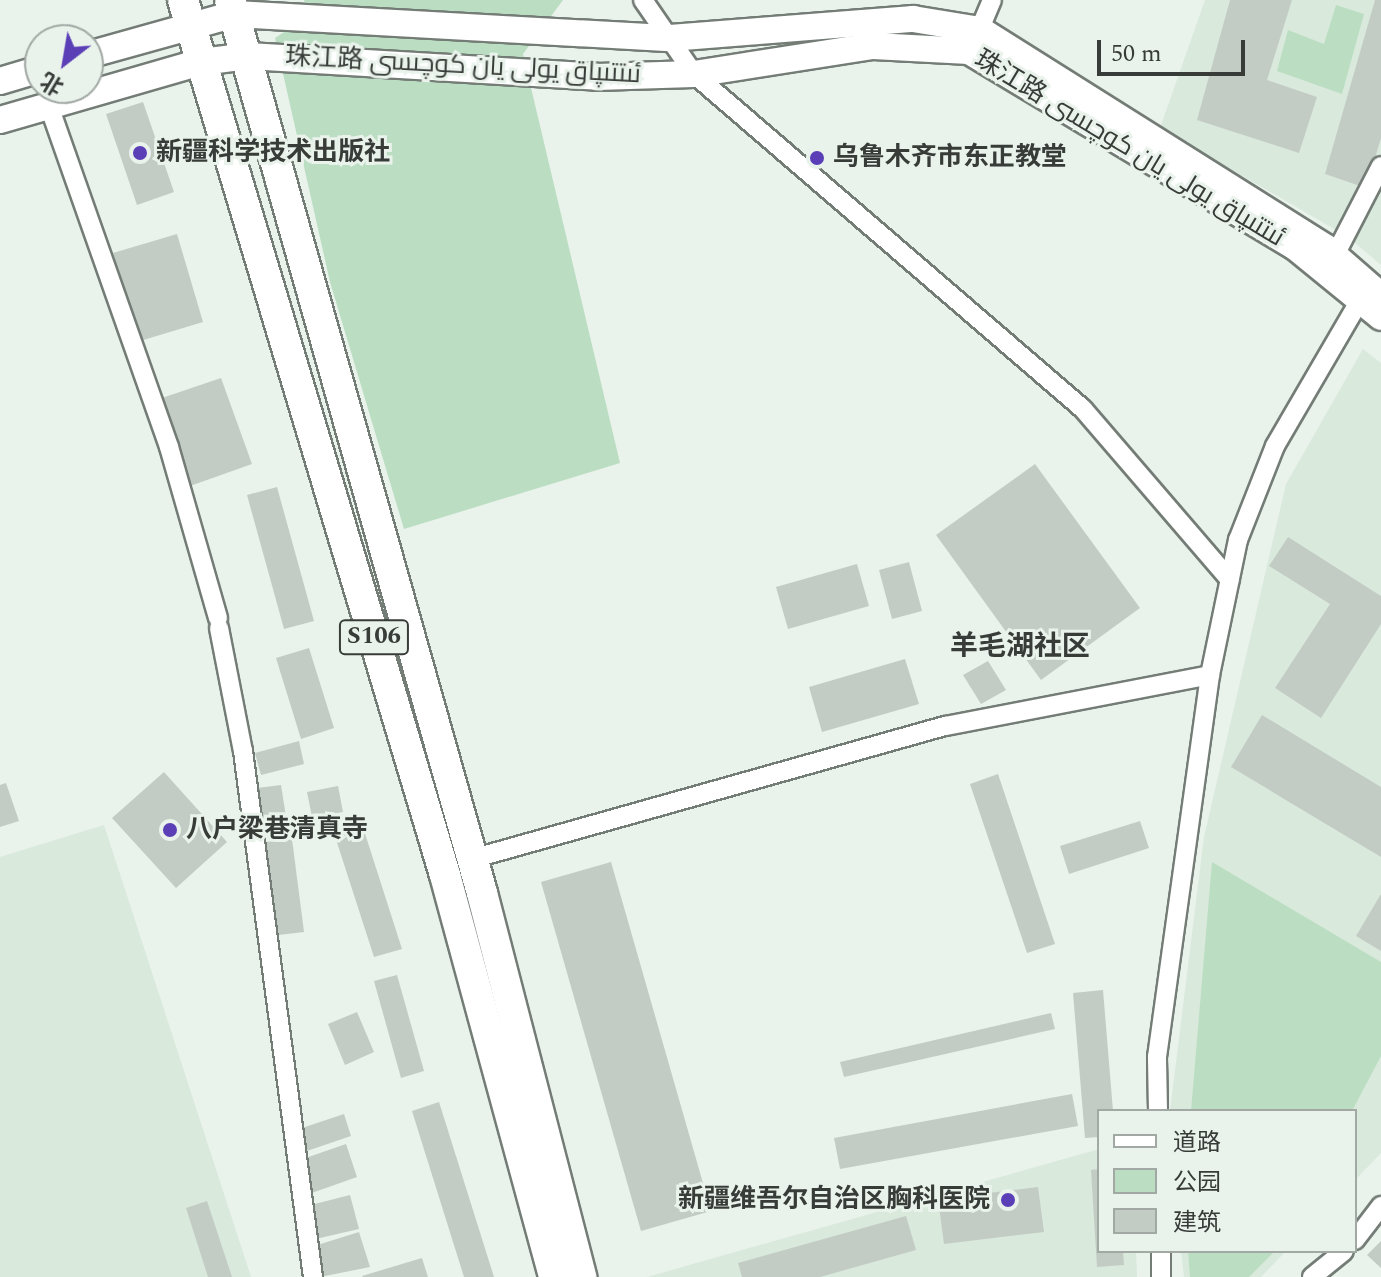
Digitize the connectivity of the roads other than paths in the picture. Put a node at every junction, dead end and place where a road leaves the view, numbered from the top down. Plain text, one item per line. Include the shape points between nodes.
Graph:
1 (643, 0) edge
2 (992, 0) edge
3 (232, 7) edge
4 (187, 13) edge
5 (670, 38) junction
6 (974, 41) junction
7 (104, 48) edge
8 (248, 56) junction
9 (201, 62) junction
10 (24, 74) edge
11 (694, 74) junction
12 (0, 81) edge
13 (49, 106) junction
14 (0, 120) edge
15 (1381, 166) edge
16 (1335, 255) junction
17 (1370, 298) edge
18 (1381, 317) edge
19 (1230, 580) junction
20 (1210, 675) junction
21 (468, 860) junction
22 (1158, 1109) edge
23 (1381, 1206) edge
24 (1357, 1237) edge
25 (1161, 1253) edge
26 (1342, 1253) edge
27 (313, 1277) edge
28 (554, 1277) edge
29 (581, 1277) edge
30 (1161, 1277) edge
31 (1312, 1277) edge

1 - 5 street
2 - 6 street
3 - 4 street, 珠江路 ئىتتىپاق يولى يان كوچىسى
3 - 5 street, 珠江路 ئىتتىپاق يولى يان كوچىسى
3 - 8 main road, S106
4 - 7 street, 珠江路 ئىتتىپاق يولى يان كوچىسى
4 - 9 main road, S106
5 - 6 street, 珠江路 ئىتتىپاق يولى يان كوچىسى via 913,19
5 - 11 street
6 - 11 street, 珠江路 ئىتتىپاق يولى يان كوچىسى via 873,46
6 - 16 street, 珠江路 ئىتتىپاق يولى يان كوچىسى
6 - 17 street, 珠江路 ئىتتىپاق يولى يان كوچىسى
8 - 9 street, 珠江路 ئىتتىپاق يولى يان كوچىسى
8 - 11 street, 珠江路 ئىتتىپاق يولى يان كوچىسى via 597,77
8 - 21 main road, S106
9 - 13 street, 珠江路 ئىتتىپاق يولى يان كوچىسى
9 - 28 main road, S106 via 445,875
10 - 12 street
11 - 19 street via 1083,409
13 - 14 street, 珠江路 ئىتتىپاق يولى يان كوچىسى
13 - 27 street via 169,447 218,623 245,766
15 - 16 street
16 - 17 street, 珠江路 ئىتتىپاق يولى يان كوچىسى
17 - 18 street, 珠江路 ئىتتىپاق يولى يان كوچىسى
17 - 19 street via 1275,446
19 - 20 street
20 - 21 street via 946,726
20 - 22 street via 1157,1057
21 - 29 main road, S106
23 - 24 street
25 - 30 street
26 - 31 street

